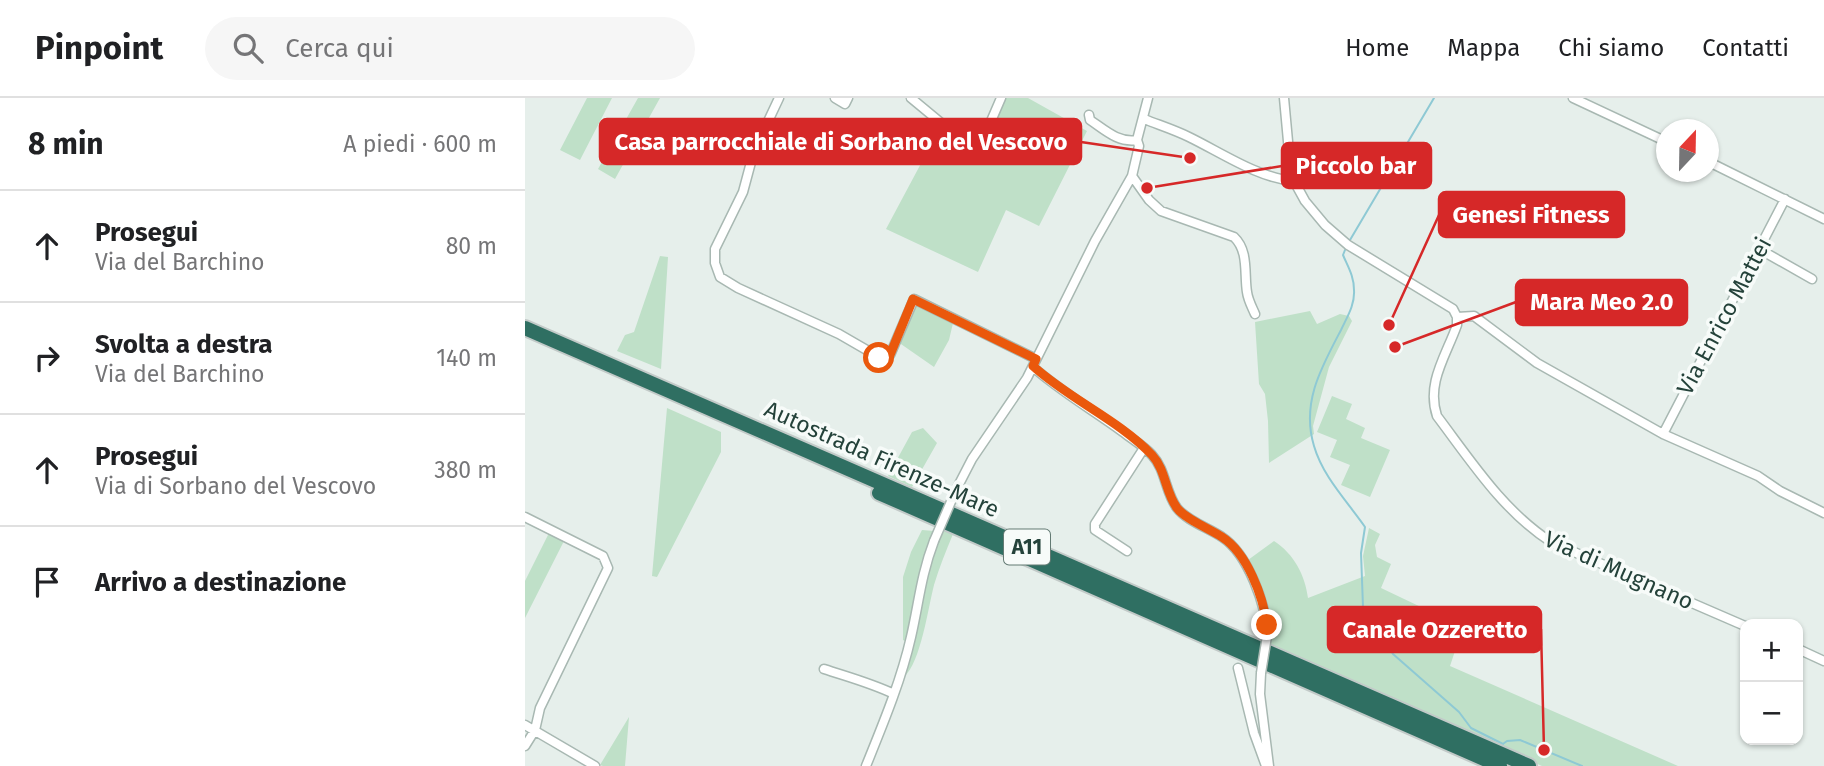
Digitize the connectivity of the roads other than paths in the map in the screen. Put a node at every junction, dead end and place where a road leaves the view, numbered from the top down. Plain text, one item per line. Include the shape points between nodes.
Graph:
1 (779, 98) edge
2 (835, 98) edge
3 (848, 98) edge
4 (911, 98) edge
5 (1001, 98) edge
6 (1149, 98) edge
7 (1284, 98) edge
8 (1573, 98) edge
9 (1089, 115) dead end
10 (1144, 119) junction
11 (1656, 137) edge
12 (1137, 140) junction
13 (1719, 167) edge
14 (1132, 176) junction
15 (1294, 181) junction
16 (1785, 199) junction
17 (1824, 219) edge
18 (1759, 249) junction
19 (1812, 279) dead end
20 (1255, 314) dead end
21 (1457, 317) junction
22 (525, 328) edge
23 (525, 338) edge
24 (1035, 363) junction
25 (1663, 434) junction
26 (1144, 448) junction
27 (1824, 513) edge
28 (525, 517) edge
29 (1127, 551) dead end
30 (1740, 624) edge
31 (1803, 651) edge
32 (1824, 661) edge
33 (1238, 668) dead end
34 (824, 669) dead end
35 (894, 694) junction
36 (525, 725) edge
37 (535, 730) junction
38 (525, 746) edge
39 (595, 766) edge
40 (866, 766) edge
41 (1267, 766) edge
42 (1500, 766) edge
43 (1529, 766) edge

1 - 24 street via 754,151 743,192 715,249 720,277 884,359 890,355 913,299
2 - 3 street via 845,104
4 - 5 street via 975,151
6 - 10 street
7 - 15 street
8 - 11 street
9 - 12 street via 1114,137
10 - 12 street
10 - 15 street
12 - 14 street
13 - 16 street
14 - 20 street via 1161,211 1239,242 1247,295
14 - 24 street
15 - 21 street via 1335,235 1438,298
16 - 17 street
16 - 18 street, Via Enrico Mattei
18 - 19 street
18 - 25 street, Via Enrico Mattei
21 - 25 street via 1474,316 1537,363
21 - 30 street, Via di Mugnano via 1433,386 1433,403 1437,416 1512,512 1551,542
22 - 43 highway, Autostrada Firenze-Mare / A11
23 - 42 highway, Autostrada Firenze-Mare / A11
24 - 26 street via 1053,385
24 - 35 street, bridge via 972,459 934,541
25 - 27 street via 1759,476
26 - 29 street via 1095,524 1095,530
26 - 41 street, bridge via 1163,471 1177,508 1236,550 1265,609 1267,636 1260,694
28 - 37 street via 603,556 608,568 540,708
31 - 32 street
33 - 41 street
34 - 35 street
35 - 40 street
36 - 37 street
37 - 38 street
37 - 39 street

